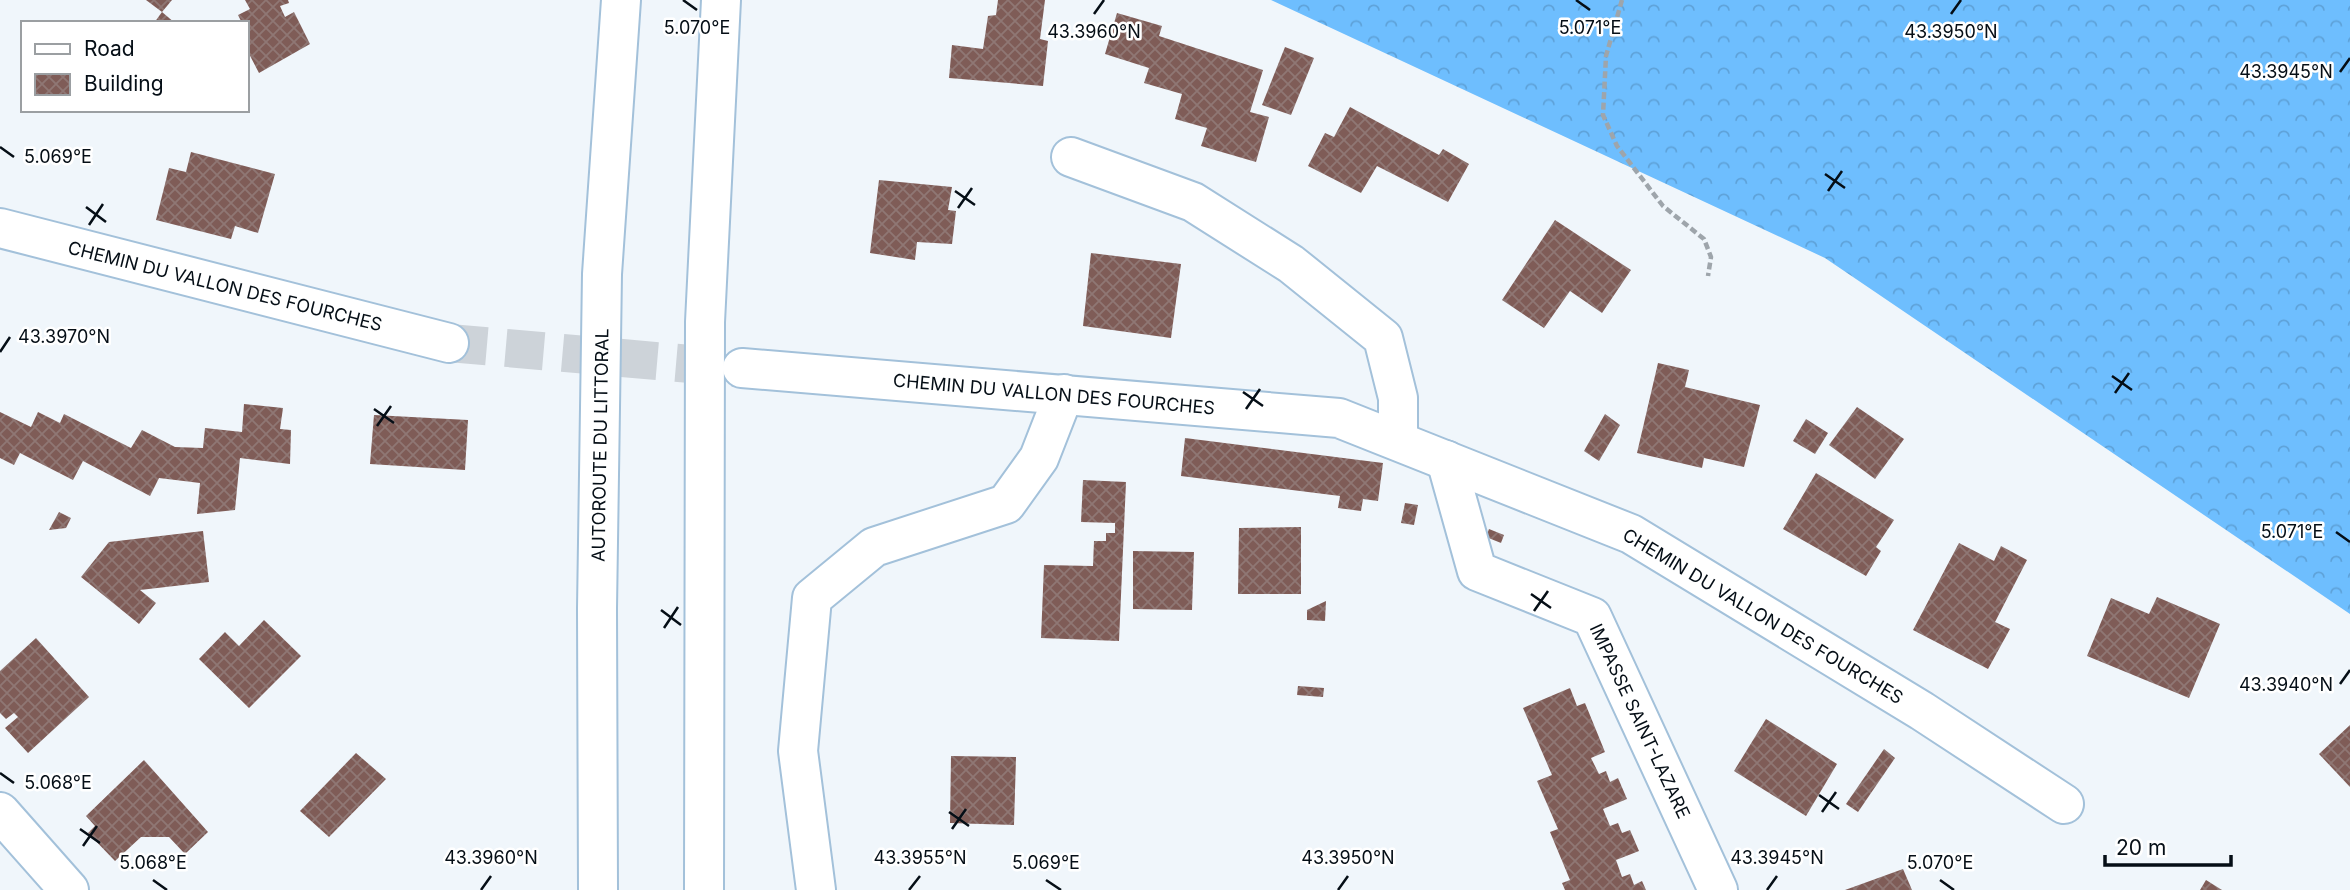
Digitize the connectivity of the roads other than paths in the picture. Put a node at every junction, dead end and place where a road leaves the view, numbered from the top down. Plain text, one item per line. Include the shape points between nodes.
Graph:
1 (621, 0) edge
2 (721, 0) edge
3 (1071, 157) dead end
4 (0, 228) edge
5 (449, 343) tunnel mouth
6 (742, 368) tunnel mouth
7 (1064, 394) junction
8 (1398, 440) junction
9 (1446, 460) junction
10 (2064, 804) dead end
11 (0, 813) edge
12 (69, 890) edge
13 (598, 890) edge
14 (704, 890) edge
15 (816, 890) edge
16 (1718, 890) edge

1 - 13 main road, AUTOROUTE DU LITTORAL via 602,274
2 - 14 main road via 705,322
3 - 8 main road via 1193,202 1291,264 1383,338 1398,398
4 - 5 main road, CHEMIN DU VALLON DES FOURCHES
6 - 7 main road, CHEMIN DU VALLON DES FOURCHES
7 - 8 main road, CHEMIN DU VALLON DES FOURCHES via 1339,418
7 - 15 main road via 1039,458 1006,504 874,547 812,598 799,751
8 - 9 main road, CHEMIN DU VALLON DES FOURCHES
9 - 10 main road, CHEMIN DU VALLON DES FOURCHES via 1631,534
9 - 16 main road, IMPASSE SAINT-LAZARE via 1477,571 1592,617
11 - 12 main road

